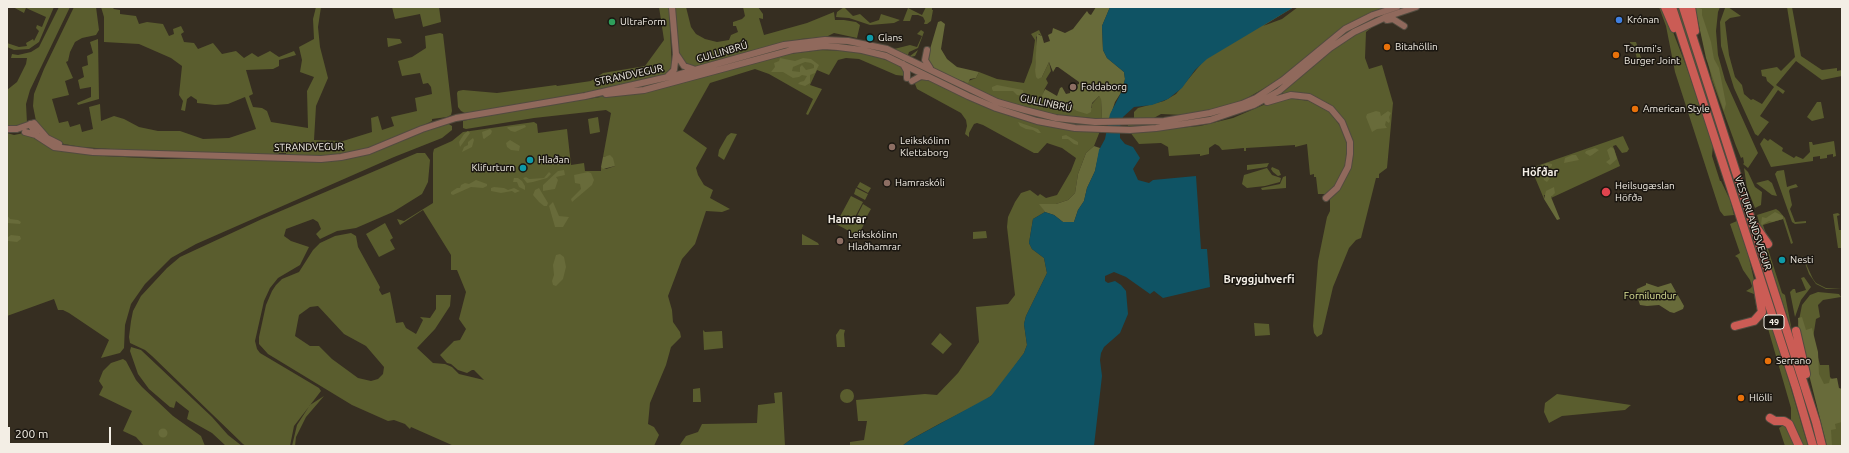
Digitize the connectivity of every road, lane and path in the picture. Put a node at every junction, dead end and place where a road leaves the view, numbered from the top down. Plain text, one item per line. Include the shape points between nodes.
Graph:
1 (672, 7) edge
2 (1397, 7) edge
3 (1416, 7) edge
4 (1665, 7) edge
5 (1672, 7) edge
6 (1683, 7) edge
7 (1691, 7) edge
8 (1364, 26) junction
9 (1404, 26) dead end
10 (1695, 42) junction
11 (927, 50) dead end
12 (1688, 55) junction
13 (676, 59) junction
14 (900, 62) junction
15 (699, 68) junction
16 (677, 75) junction
17 (933, 75) junction
18 (686, 79) junction
19 (666, 81) junction
20 (1237, 112) junction
21 (32, 126) junction
22 (7, 130) edge
23 (25, 132) junction
24 (37, 136) junction
25 (74, 149) junction
26 (1326, 198) dead end
27 (1752, 221) junction
28 (1768, 244) dead end
29 (1752, 254) junction
30 (1735, 326) dead end
31 (1796, 331) dead end
32 (1770, 418) dead end
33 (1816, 422) junction
34 (1800, 446) edge
35 (1813, 446) edge
36 (1822, 446) edge

1 - 13 main road
2 - 17 main road, GULLINBRÚ via 1345,29 1283,80 1256,98 1210,114 1187,118 1095,122 1056,118 997,102
3 - 8 main road, GULLINBRÚ
4 - 12 highway via 1682,48
5 - 12 highway, VESTURLANDSVEGUR / 49
6 - 10 highway, VESTURLANDSVEGUR / 49
7 - 10 highway
8 - 9 main road via 1391,19
8 - 20 main road, GULLINBRÚ via 1330,48 1279,91 1254,106
10 - 27 highway, VESTURLANDSVEGUR / 49
11 - 17 main road via 925,62
12 - 29 highway, VESTURLANDSVEGUR / 49
13 - 15 main road via 686,68
13 - 16 main road
13 - 19 main road via 672,73
14 - 17 main road, GULLINBRÚ
14 - 17 main road via 906,69 909,79
14 - 18 main road, GULLINBRÚ via 862,50 807,47
15 - 16 main road, GULLINBRÚ
15 - 17 main road, GULLINBRÚ via 784,45 825,40 848,41 886,50
16 - 18 main road
16 - 19 main road, STRANDVEGUR
17 - 20 main road, GULLINBRÚ via 975,99 1020,116 1068,126 1130,130 1192,123
18 - 19 main road, STRANDVEGUR
19 - 25 main road, STRANDVEGUR via 456,118 422,129 369,152 341,157 321,159 114,154
20 - 26 main road via 1283,96 1300,95 1319,101 1337,115 1348,137 1350,161 1341,182
21 - 22 main road
21 - 23 main road
21 - 24 main road, STRANDVEGUR
21 - 25 main road, STRANDVEGUR via 52,141
22 - 23 main road
23 - 24 main road
24 - 25 main road, STRANDVEGUR via 54,147
27 - 28 highway
27 - 33 highway, VESTURLANDSVEGUR / 49
29 - 30 highway via 1762,312 1754,321
29 - 35 highway, VESTURLANDSVEGUR / 49
31 - 33 highway
32 - 34 highway via 1777,425 1784,421 1789,424
33 - 36 highway, VESTURLANDSVEGUR / 49

